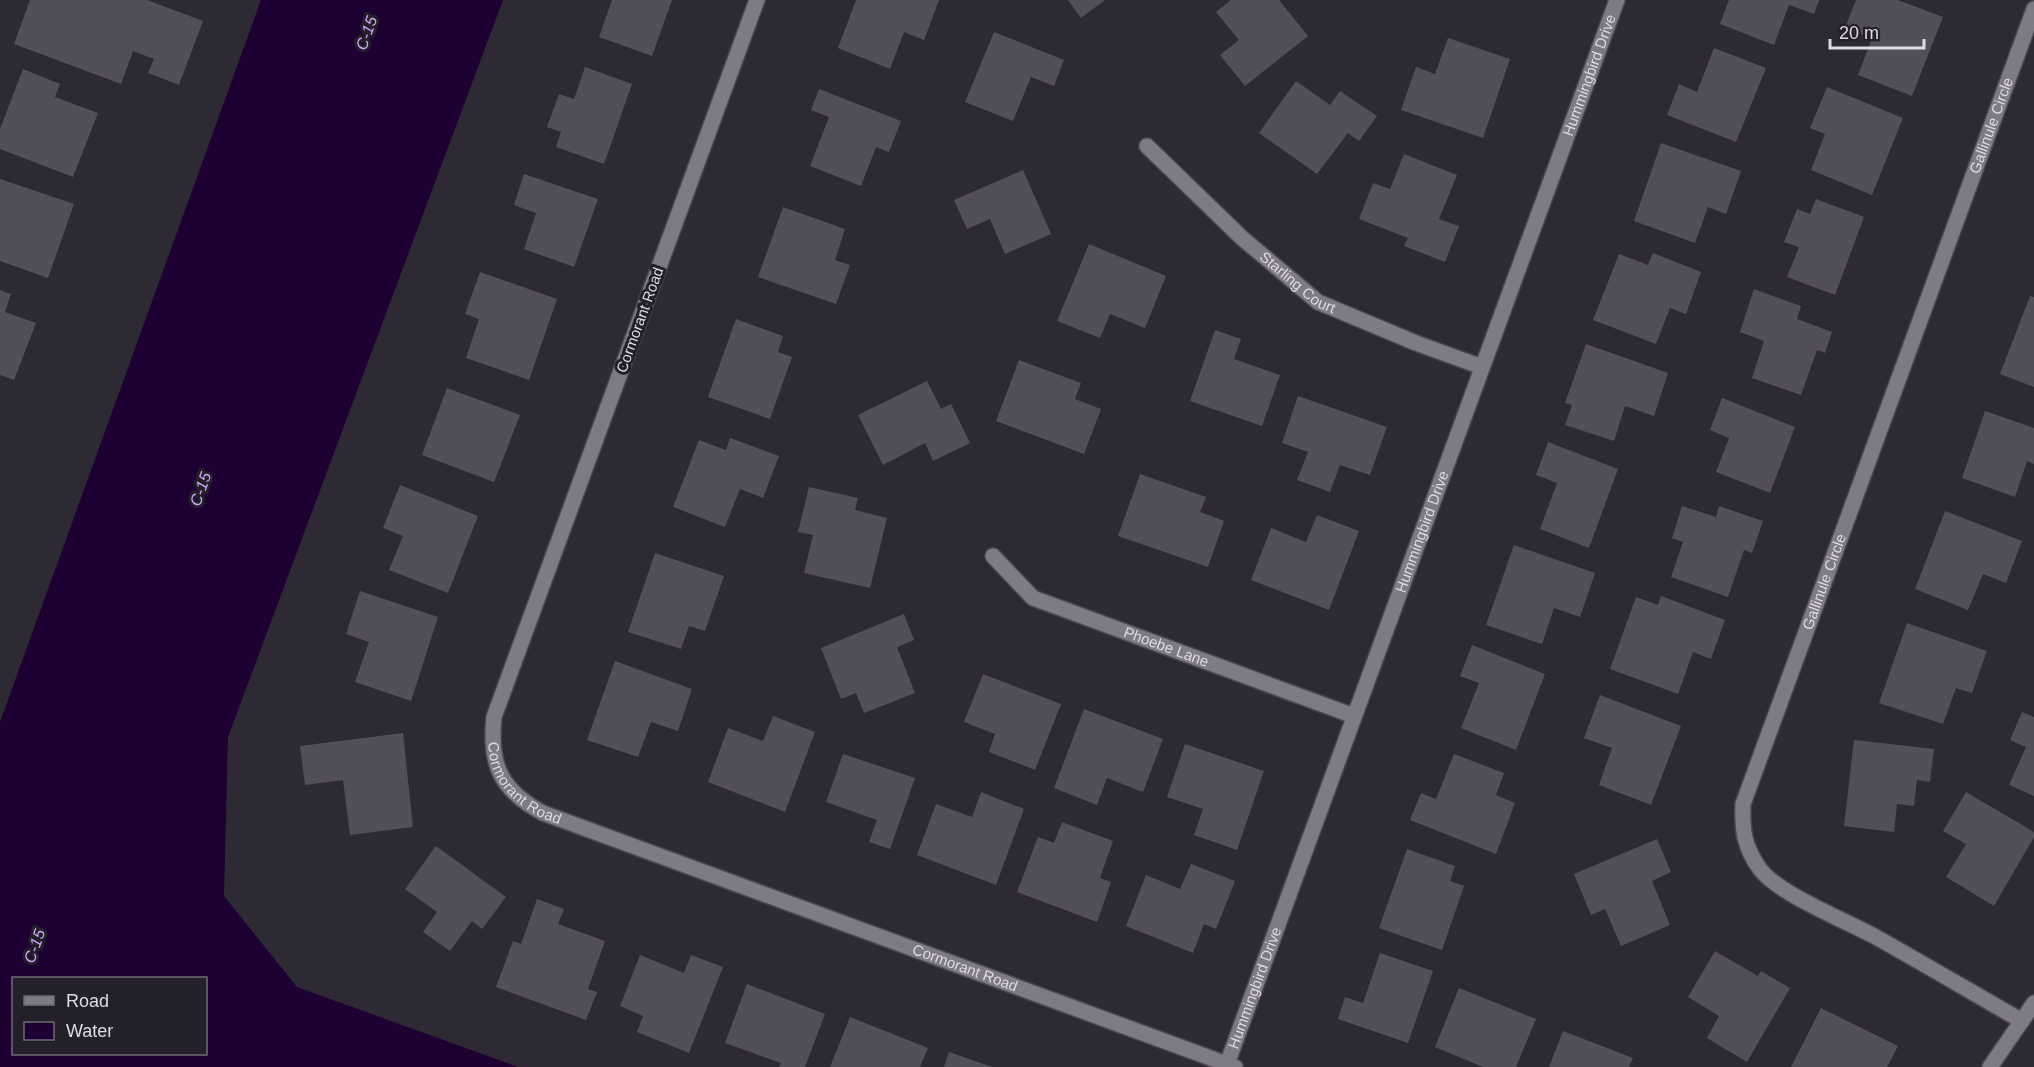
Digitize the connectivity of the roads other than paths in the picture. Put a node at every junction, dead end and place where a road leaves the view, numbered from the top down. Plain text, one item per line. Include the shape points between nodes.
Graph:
1 (758, 0) edge
2 (1617, 0) edge
3 (2034, 9) edge
4 (1147, 146) dead end
5 (1482, 367) junction
6 (993, 556) dead end
7 (1354, 716) junction
8 (2034, 1002) edge
9 (2022, 1021) junction
10 (1231, 1065) edge
11 (1990, 1067) edge

1 - 10 street, Cormorant Road via 494,717 496,765 507,785 524,803 543,813
2 - 5 street, Hummingbird Drive
3 - 9 street, Gallinule Circle via 1743,804 1742,827 1748,851 1761,871 1779,886
4 - 5 street, Starling Court via 1242,238 1318,302
5 - 7 street, Hummingbird Drive
6 - 7 street, Phoebe Lane via 1033,598
7 - 10 street, Hummingbird Drive
8 - 9 street
9 - 11 street

